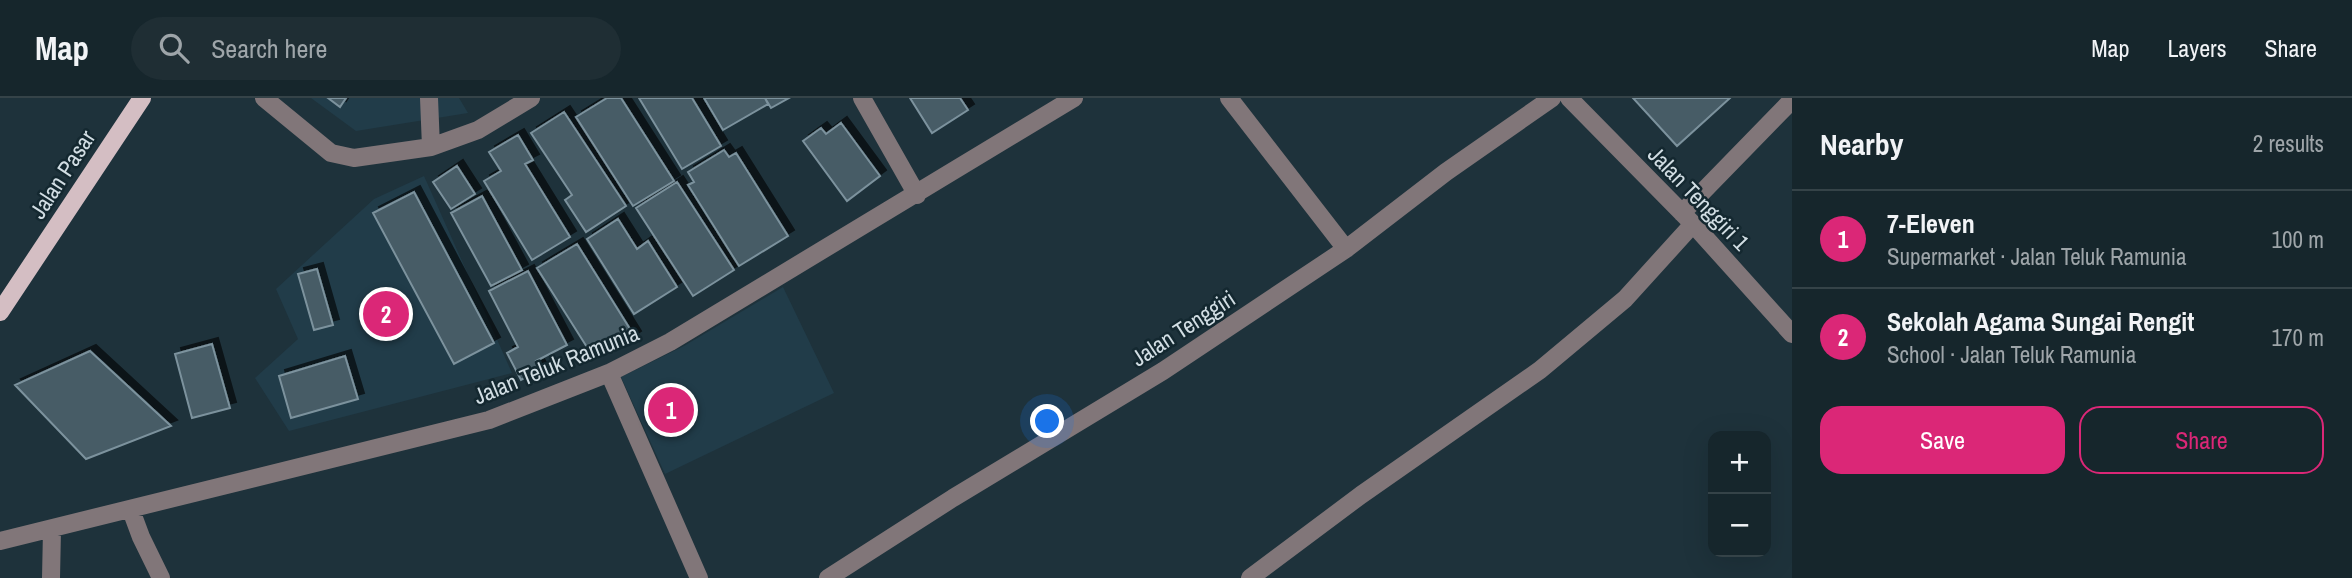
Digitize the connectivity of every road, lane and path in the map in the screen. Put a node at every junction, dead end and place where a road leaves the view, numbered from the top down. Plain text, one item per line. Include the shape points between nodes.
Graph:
1 (142, 98) edge
2 (264, 98) edge
3 (429, 98) edge
4 (531, 98) edge
5 (862, 98) edge
6 (1074, 98) edge
7 (1229, 98) edge
8 (1552, 98) edge
9 (1569, 98) edge
10 (1792, 100) edge
11 (431, 147) junction
12 (917, 195) junction
13 (1687, 218) junction
14 (1346, 249) junction
15 (0, 312) edge
16 (1792, 334) edge
17 (609, 373) junction
18 (131, 510) junction
19 (52, 530) junction
20 (0, 541) edge
21 (51, 578) edge
22 (161, 578) edge
23 (699, 578) edge
24 (828, 578) edge
25 (1250, 578) edge

1 - 15 main road, Jalan Pasar
2 - 11 street via 331,153 354,158
3 - 11 street
4 - 11 street via 478,130
5 - 12 street
6 - 12 street, Jalan Teluk Ramunia
7 - 14 street
8 - 14 street, Jalan Tenggiri
9 - 13 street, Jalan Tenggiri 1
10 - 13 street
12 - 17 street, Jalan Teluk Ramunia via 670,342
13 - 16 street, Jalan Tenggiri 1
13 - 25 street via 1625,299 1540,370
14 - 24 street, Jalan Tenggiri via 1163,372
17 - 18 street, Jalan Teluk Ramunia via 489,419
17 - 23 street
18 - 19 street, Jalan Teluk Ramunia
18 - 22 street
19 - 20 street, Jalan Teluk Ramunia
19 - 21 street

